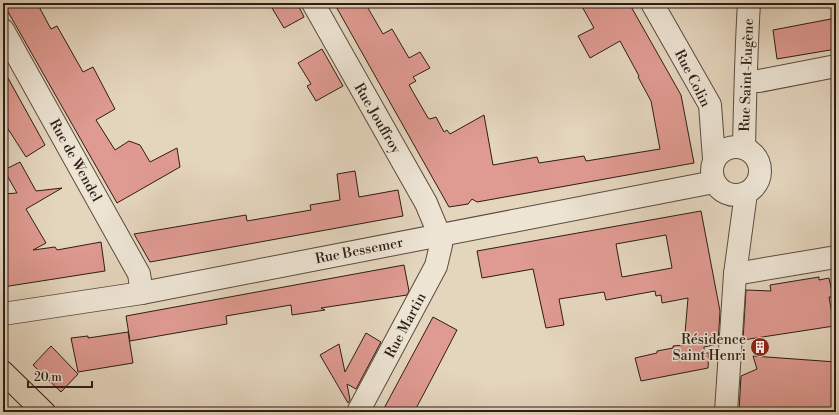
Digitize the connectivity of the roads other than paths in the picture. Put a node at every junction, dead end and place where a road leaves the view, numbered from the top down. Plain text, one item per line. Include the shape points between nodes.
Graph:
1 (313, 3) edge
2 (652, 3) edge
3 (749, 3) edge
4 (3, 30) edge
5 (836, 66) edge
6 (746, 81) junction
7 (744, 148) junction
8 (714, 160) junction
9 (714, 182) junction
10 (746, 193) junction
11 (439, 234) junction
12 (836, 257) edge
13 (735, 274) junction
14 (142, 293) junction
15 (3, 314) edge
16 (3, 372) edge
17 (44, 412) edge
18 (358, 412) edge
19 (726, 412) edge

1 - 11 street, Rue Jouffroy via 426,203
2 - 8 street, Rue Colin via 710,104
3 - 6 street, Rue Saint-Eugène
4 - 14 street, Rue de Wendel via 139,274
5 - 6 street via 759,81
6 - 7 street, Rue Saint-Eugène
7 - 8 street via 727,148
7 - 10 street via 758,159 760,167 758,182
8 - 9 street
9 - 10 street via 726,194
9 - 11 street, Rue Bessemer
10 - 13 street
11 - 14 street, Rue Bessemer
11 - 18 street, Rue Martin via 441,245 436,266
12 - 13 street
13 - 19 street
14 - 15 street, Rue Bessemer
16 - 17 main road

